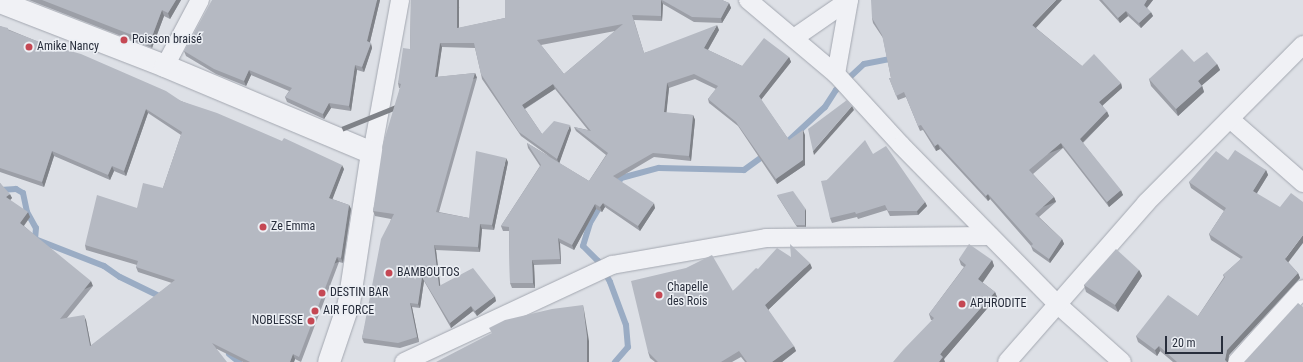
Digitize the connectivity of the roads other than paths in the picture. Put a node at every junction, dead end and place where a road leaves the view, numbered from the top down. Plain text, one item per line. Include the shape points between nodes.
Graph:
1 (200, 0) edge
2 (400, 0) edge
3 (748, 0) edge
4 (849, 0) edge
5 (0, 2) edge
6 (794, 38) junction
7 (1303, 45) edge
8 (165, 66) junction
9 (842, 80) junction
10 (1230, 119) junction
11 (372, 153) junction
12 (1303, 183) edge
13 (990, 236) junction
14 (1303, 289) edge
15 (1057, 304) junction
16 (329, 362) edge
17 (404, 362) edge
18 (1007, 362) edge
19 (1122, 362) edge
20 (1237, 362) edge

1 - 8 street
2 - 11 street
3 - 6 street
4 - 6 street
4 - 9 street
5 - 8 street
6 - 9 street
7 - 10 street
8 - 11 street
9 - 13 street
10 - 12 street
10 - 15 street via 1146,203
11 - 16 street via 349,303
13 - 15 street
13 - 17 street via 766,238 604,268
14 - 20 street
15 - 18 street
15 - 19 street

